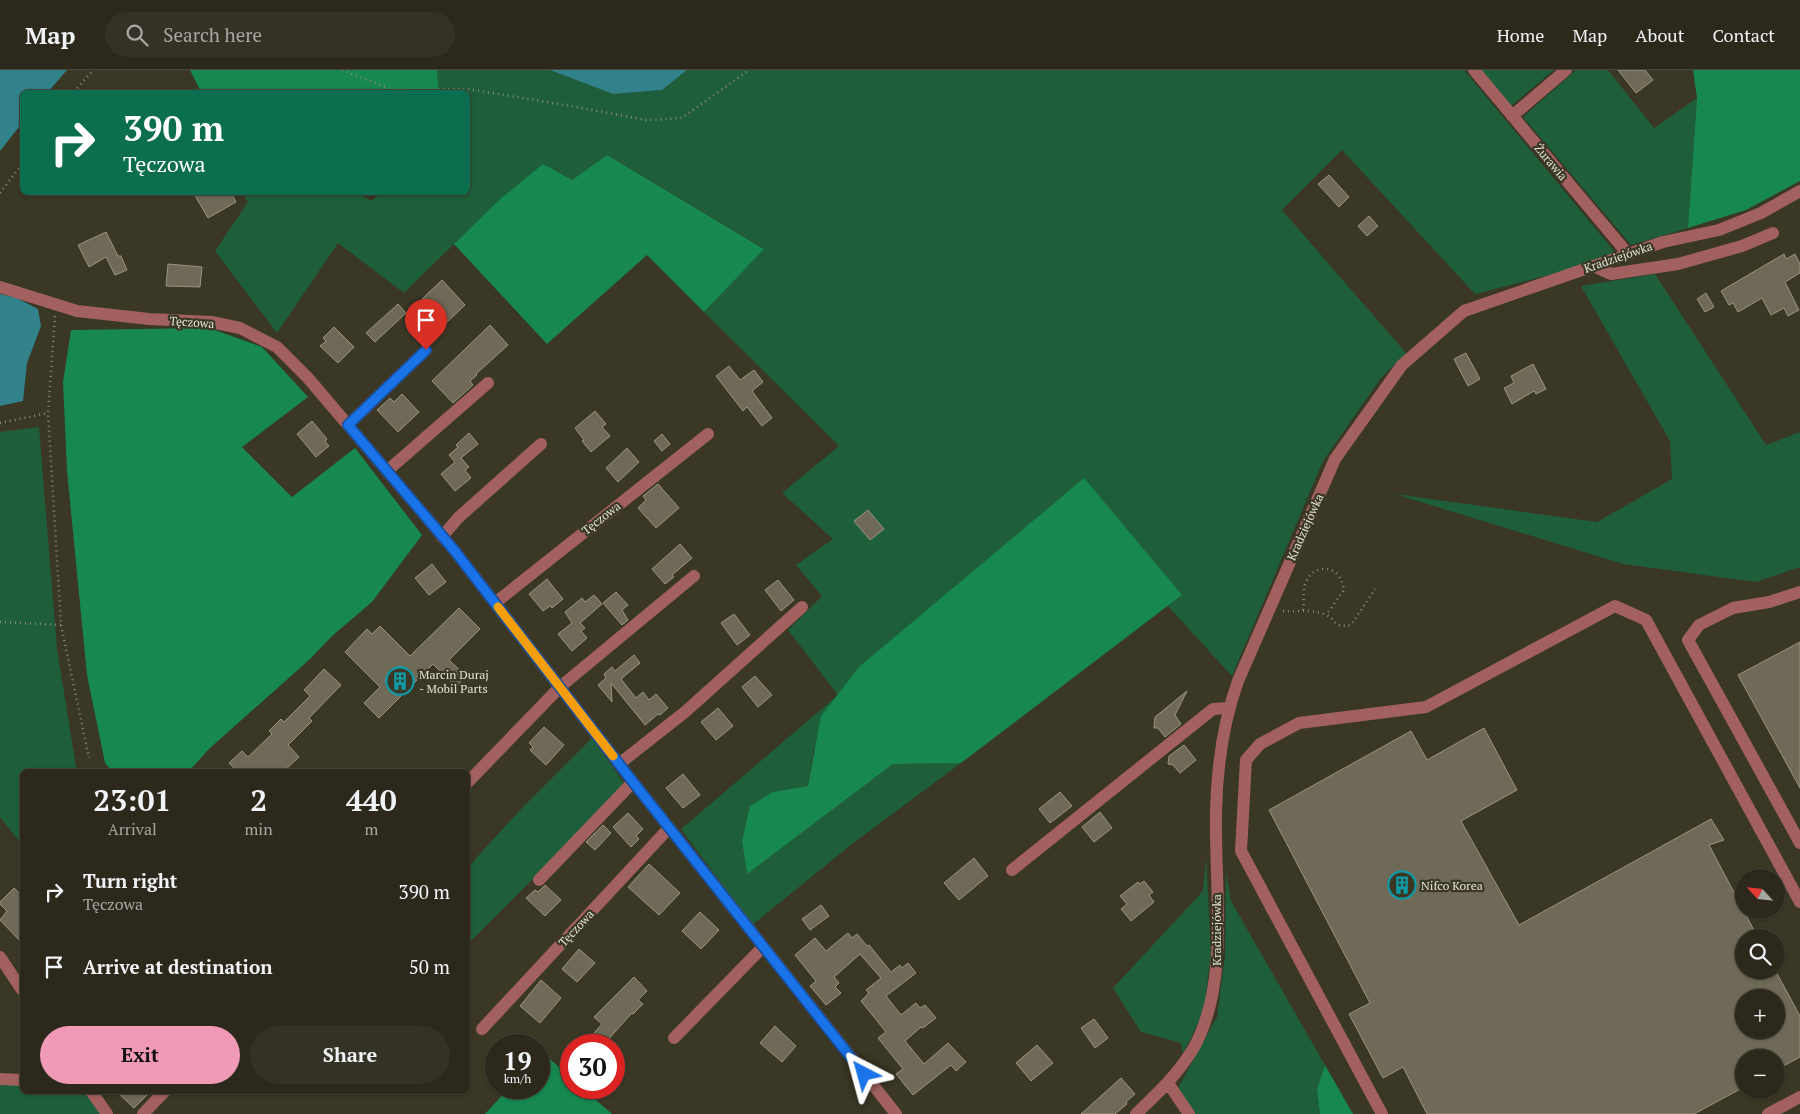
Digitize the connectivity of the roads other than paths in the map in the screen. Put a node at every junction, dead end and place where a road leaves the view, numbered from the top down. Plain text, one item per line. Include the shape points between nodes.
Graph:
1 (1474, 70) edge
2 (1566, 70) edge
3 (1512, 116) junction
4 (1800, 192) edge
5 (1773, 233) dead end
6 (1628, 254) junction
7 (1593, 266) junction
8 (0, 287) edge
9 (426, 350) dead end
10 (488, 383) dead end
11 (348, 425) junction
12 (708, 434) dead end
13 (541, 444) dead end
14 (387, 471) junction
15 (442, 536) junction
16 (694, 576) dead end
17 (1800, 592) edge
18 (495, 603) junction
19 (802, 607) dead end
20 (560, 688) junction
21 (1228, 708) junction
22 (619, 764) junction
23 (470, 780) edge
24 (633, 782) junction
25 (669, 828) junction
26 (1800, 843) edge
27 (1012, 870) dead end
28 (539, 880) dead end
29 (1800, 902) edge
30 (763, 947) junction
31 (0, 957) edge
32 (20, 987) edge
33 (482, 1029) dead end
34 (674, 1038) dead end
35 (0, 1080) edge
36 (20, 1080) edge
37 (1168, 1083) junction
38 (93, 1094) edge
39 (163, 1094) edge
40 (1800, 1097) edge
41 (107, 1114) edge
42 (143, 1114) edge
43 (896, 1114) edge
44 (1136, 1114) edge
45 (1189, 1114) edge
46 (1382, 1114) edge
47 (1768, 1114) edge

1 - 3 street, Żurawia
2 - 3 street
3 - 6 street, Żurawia
4 - 6 street, Kradziejówka via 1720,230 1663,242
5 - 7 street via 1742,246 1678,264 1611,274
6 - 7 street, Kradziejówka
7 - 21 street, Kradziejówka via 1464,312 1402,365 1335,458
8 - 11 street, Tęczowa via 77,311 211,322 240,328 277,347
9 - 11 street
10 - 14 street
11 - 14 street, Tęczowa
12 - 18 street, Tęczowa
13 - 15 street
14 - 15 street, Tęczowa
15 - 18 street, Tęczowa
16 - 20 street
17 - 26 street via 1769,602 1733,608 1699,625 1688,640
18 - 20 street, Tęczowa
19 - 22 street via 685,712
20 - 22 street, Tęczowa
20 - 23 street
21 - 27 street via 1213,709
21 - 37 street, Kradziejówka via 1220,753 1216,810 1217,947 1212,999 1194,1048
22 - 24 street, Tęczowa
24 - 25 street, Tęczowa
24 - 28 street
25 - 30 street, Tęczowa
25 - 33 street, Tęczowa
29 - 46 street via 1646,620 1615,606 1426,707 1299,723 1260,744 1246,760 1242,851
30 - 34 street
30 - 43 street, Tęczowa
31 - 32 street
35 - 36 street
37 - 44 street, Kradziejówka
37 - 45 street
38 - 41 street
39 - 42 street
40 - 47 street

